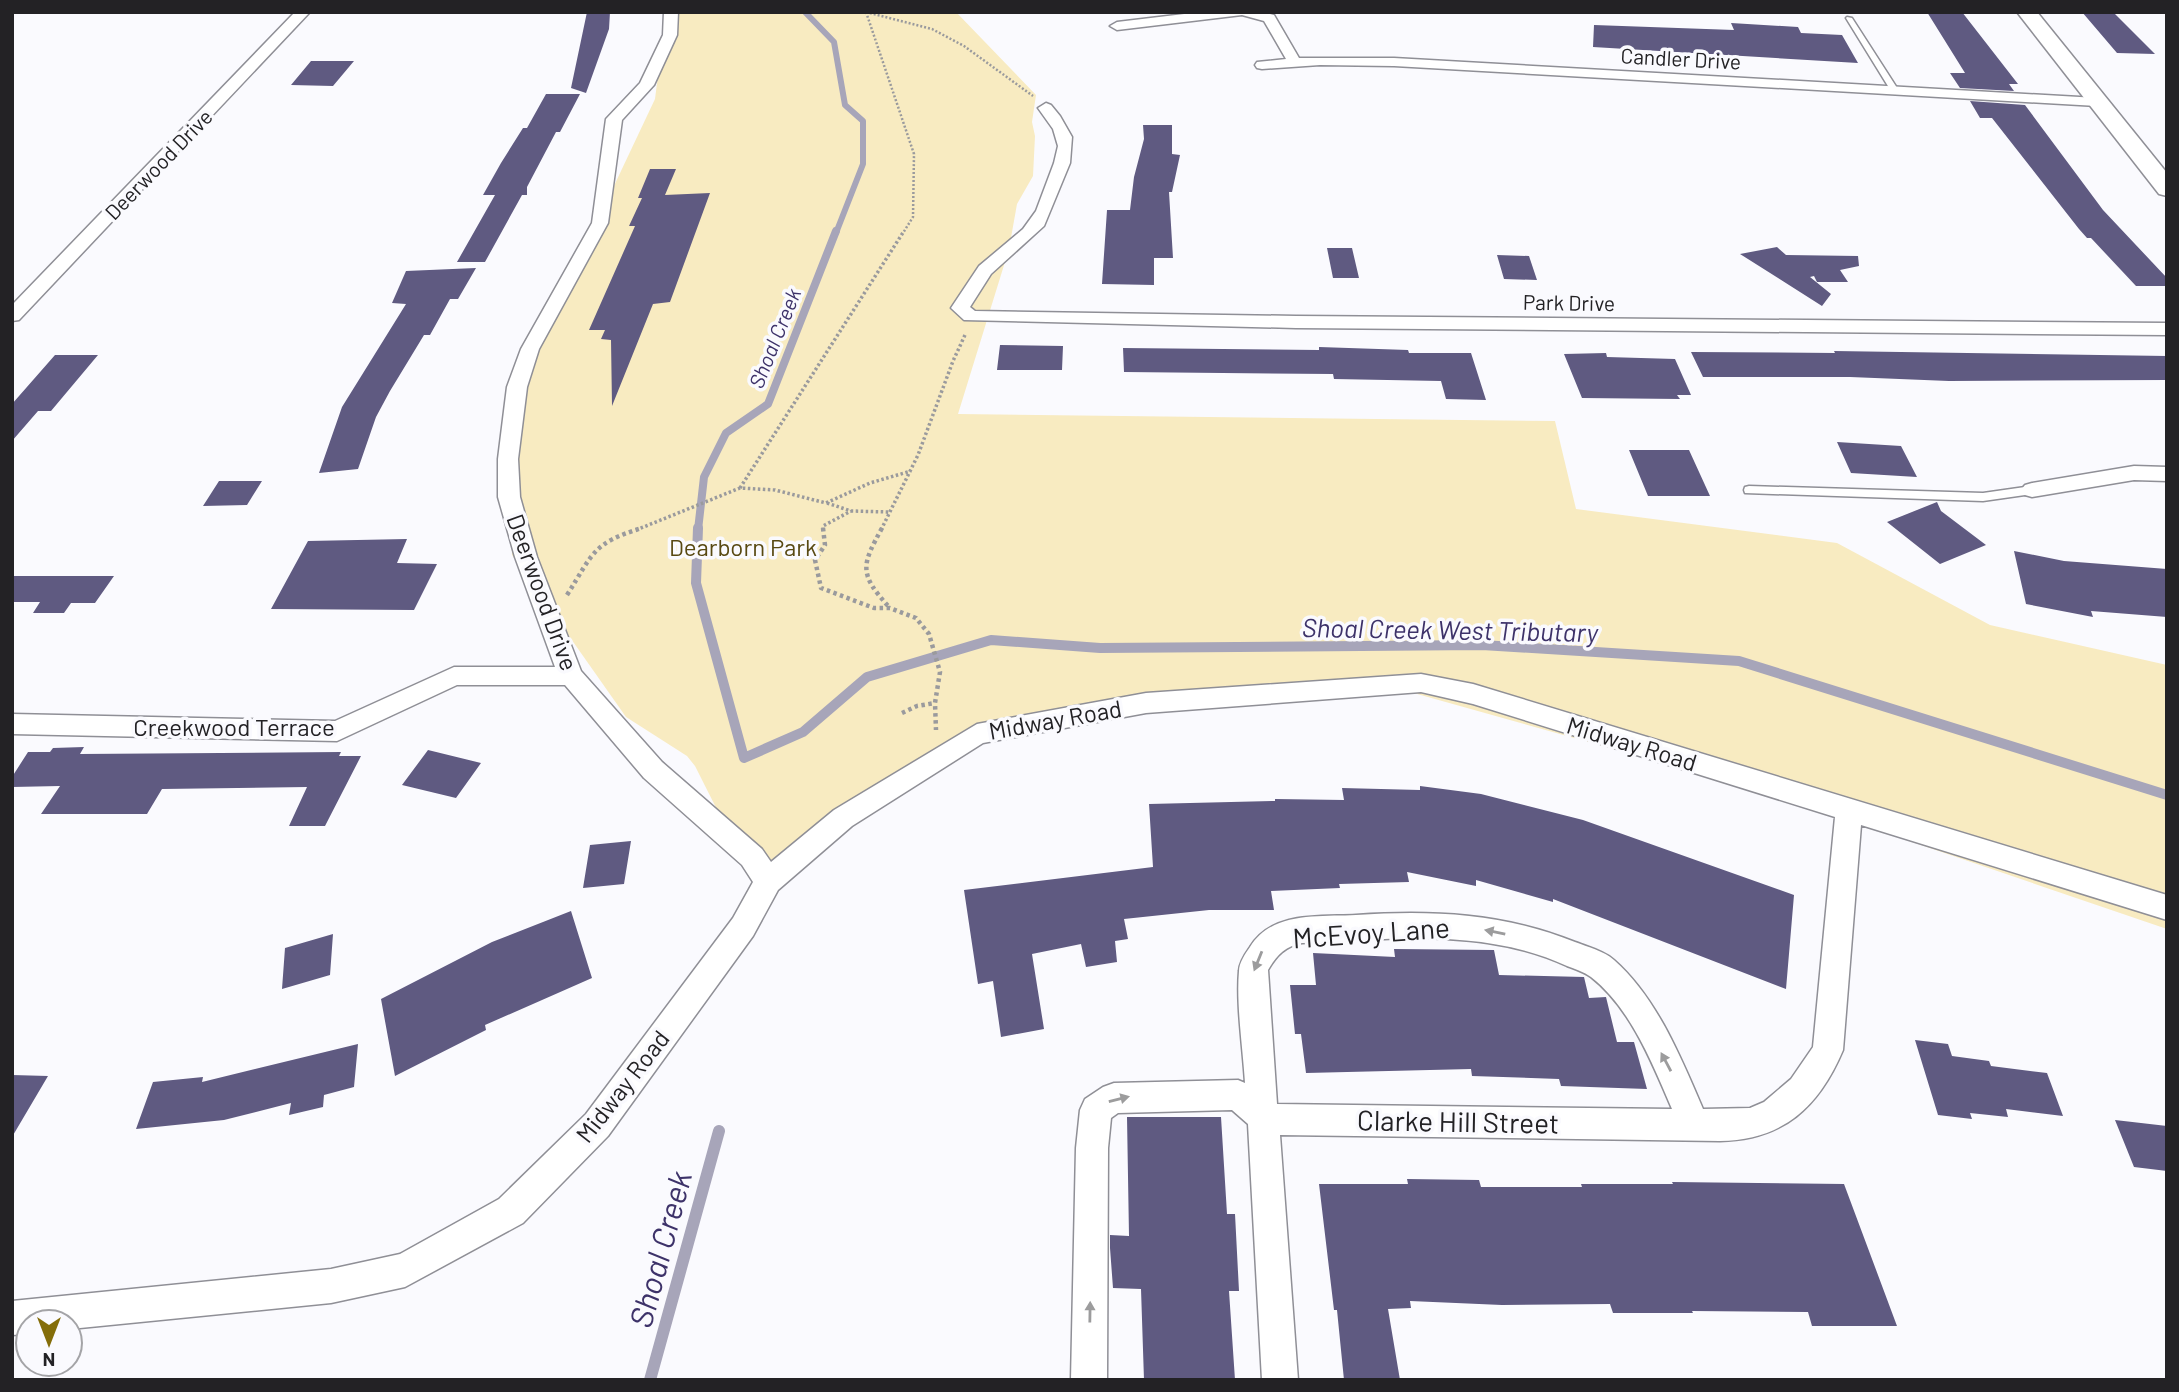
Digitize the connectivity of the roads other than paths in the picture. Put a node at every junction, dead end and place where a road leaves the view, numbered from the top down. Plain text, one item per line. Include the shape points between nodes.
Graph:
1 (303, 12) edge
2 (671, 12) edge
3 (1239, 12) edge
4 (1245, 12) edge
5 (2027, 12) edge
6 (1275, 15) edge
7 (1849, 18) dead end
8 (1117, 26) dead end
9 (1295, 63) junction
10 (1262, 65) dead end
11 (1895, 91) junction
12 (2097, 102) junction
13 (1046, 108) road end
14 (2167, 189) edge
15 (12, 316) edge
16 (2167, 329) edge
17 (2167, 474) edge
18 (1749, 490) dead end
19 (2032, 490) joint
20 (571, 676) junction
21 (12, 724) edge
22 (1849, 810) junction
23 (768, 881) junction
24 (2167, 908) edge
25 (1265, 1119) junction
26 (1694, 1125) junction
27 (12, 1318) edge
28 (1090, 1380) edge
29 (1280, 1380) edge

1 - 15 street, Deerwood Drive
2 - 20 street, Deerwood Drive via 670,35 646,85 614,119 600,223 530,349 516,387 509,497
3 - 8 street
4 - 6 street
5 - 12 main road
6 - 9 street
7 - 11 lane
9 - 10 street, Candler Drive
9 - 11 street, Candler Drive via 1394,62
11 - 12 street, Candler Drive
12 - 14 main road
13 - 16 street, Park Drive via 1062,128 1065,164 1045,213 981,274 960,308 971,316
17 - 19 street via 2134,473
18 - 19 lane via 1983,496
20 - 21 street, Creekwood Terrace via 454,676 337,731
20 - 23 street, Deerwood Drive via 653,770 752,857
22 - 23 street, Midway Road via 1473,694 1421,683 1146,703 977,734 843,818
22 - 24 street, Midway Road
22 - 26 street, Clarke Hill Street via 1828,1051 1815,1076 1764,1121
23 - 27 street, Midway Road via 743,927 597,1125 511,1211 405,1270 331,1286
25 - 26 street, Clarke Hill Street
26 -> 25 street, McEvoy Lane via 1651,1032 1602,968 1527,938 1433,923 1289,932 1263,948 1253,969
28 -> 25 street via 1091,1148 1096,1110 1114,1098 1238,1095
25 - 29 street, McEvoy Lane

